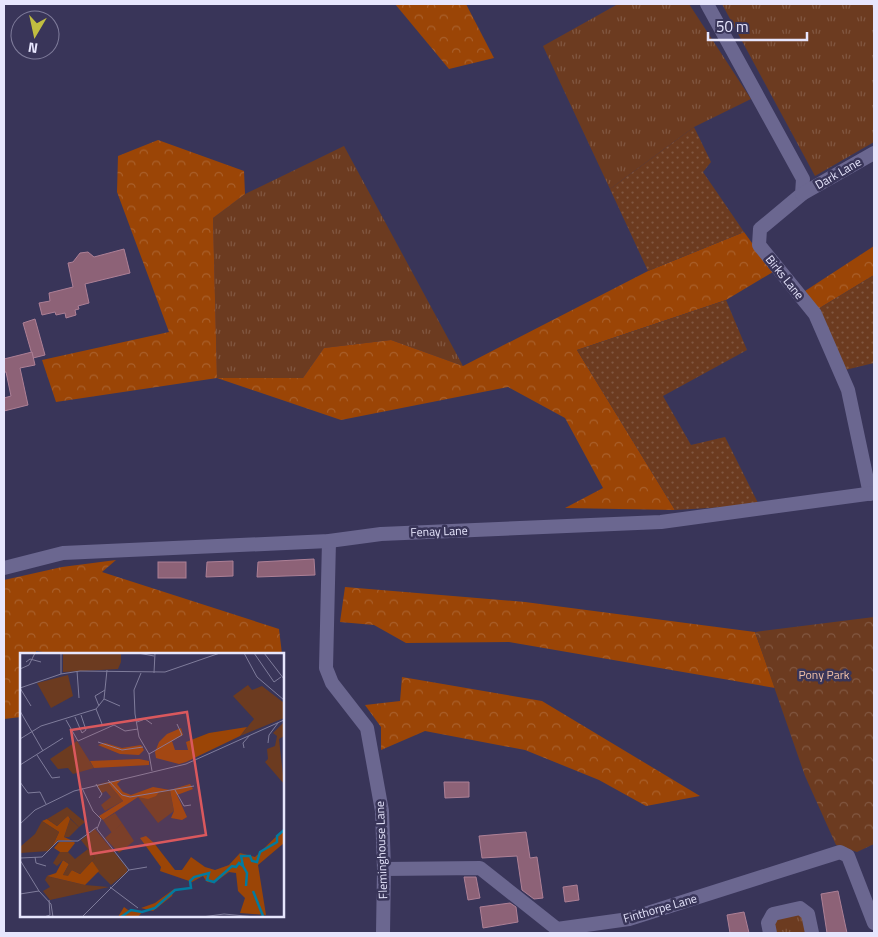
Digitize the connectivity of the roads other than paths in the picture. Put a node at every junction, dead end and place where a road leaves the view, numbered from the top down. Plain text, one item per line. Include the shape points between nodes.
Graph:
1 (707, 4) edge
2 (874, 152) edge
3 (802, 194) junction
4 (872, 494) edge
5 (329, 541) junction
6 (4, 568) edge
7 (384, 869) junction
8 (874, 923) edge
9 (383, 933) edge
10 (770, 933) edge
11 (812, 933) edge

1 - 3 street via 803,178
2 - 3 street, Dark Lane
3 - 4 street, Birks Lane via 760,229 759,245 815,314 848,390
4 - 5 street, Fenay Lane via 661,522 380,534
5 - 6 street, Fenay Lane via 63,553
5 - 7 street, Fleminghouse Lane via 326,668 332,683 367,728 382,811
7 - 8 street, Finthorpe Lane via 480,868 557,929 629,919 840,852 848,856
7 - 9 street, Fleminghouse Lane
10 - 11 street via 768,923 773,914 800,908 808,914

